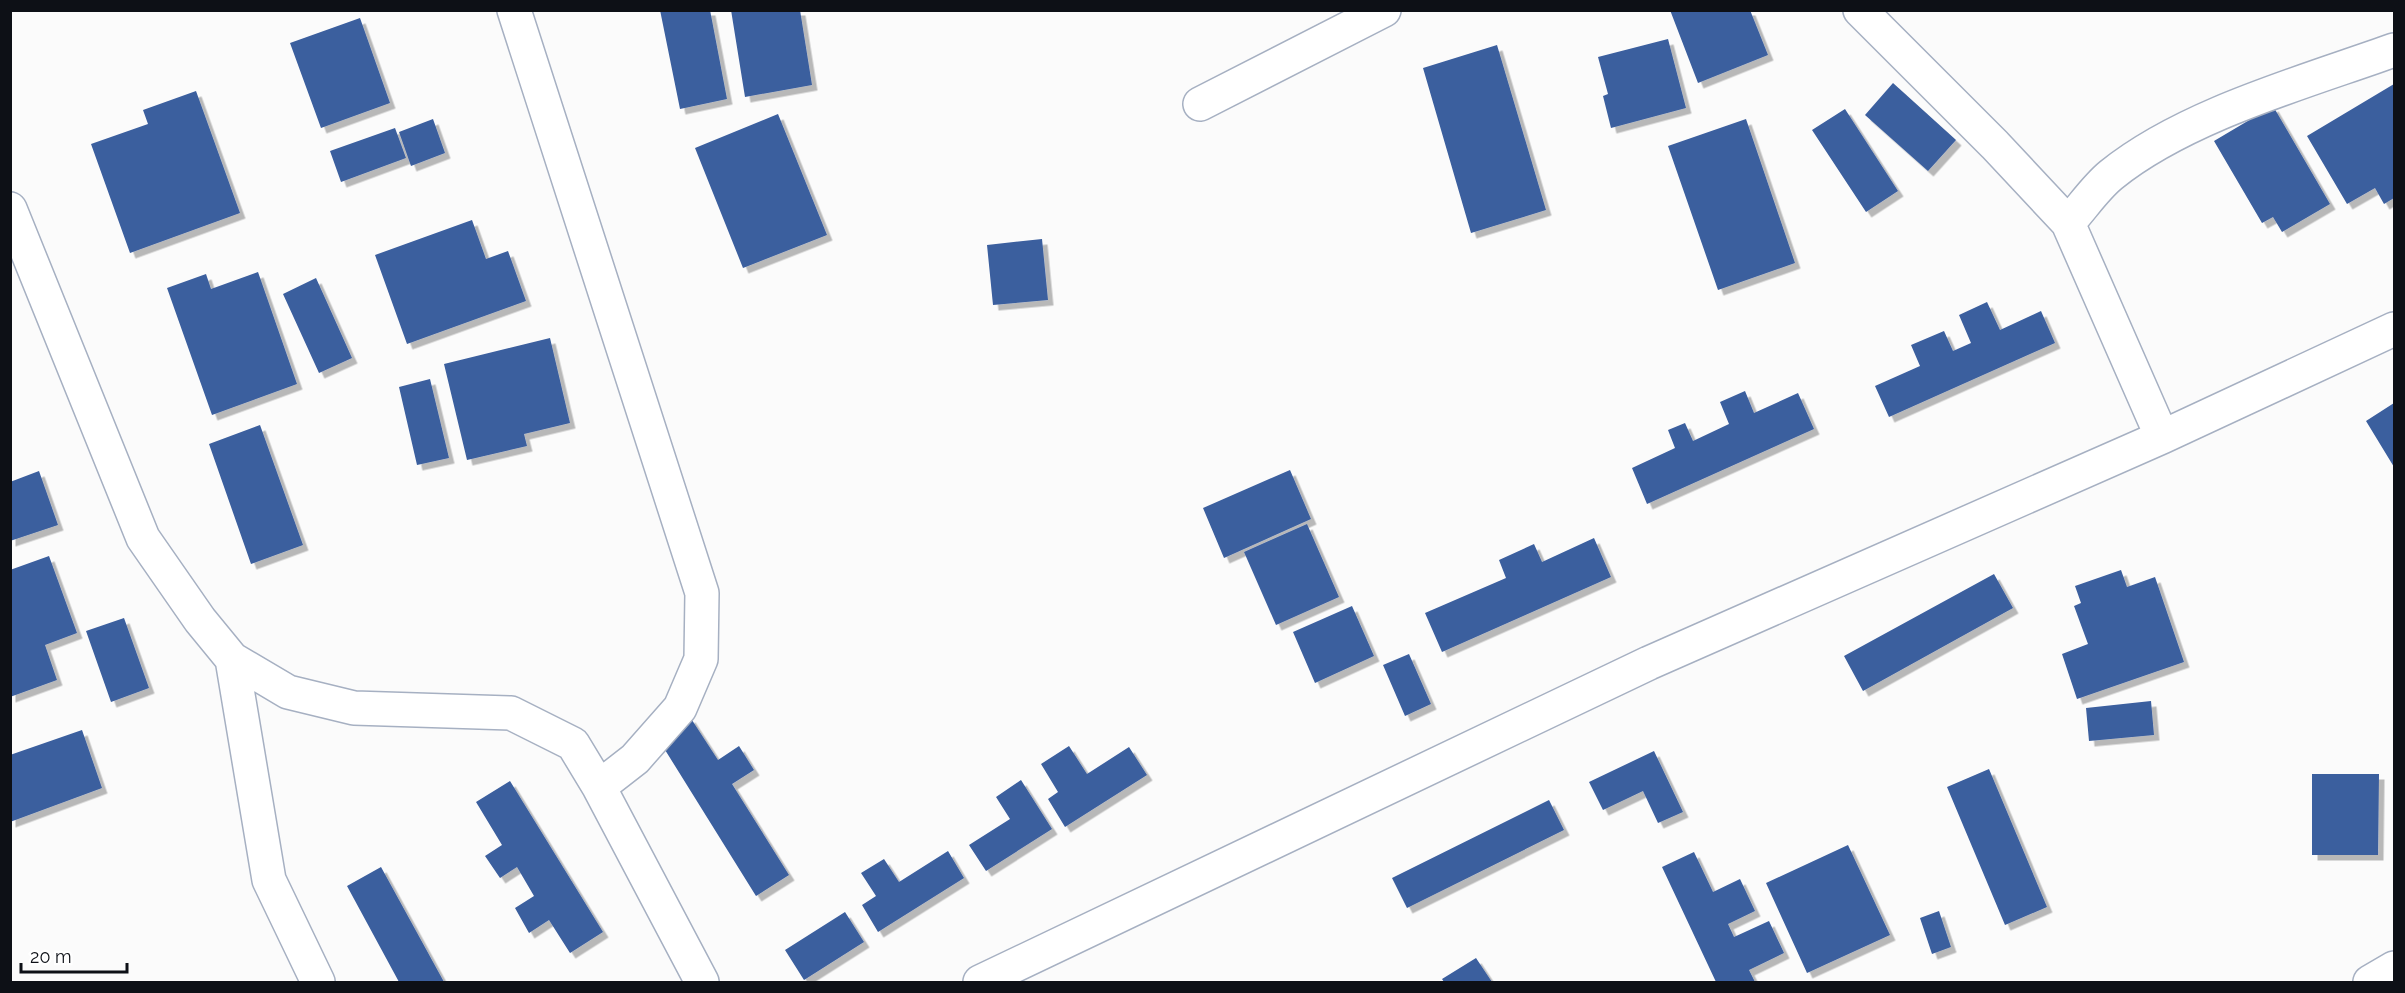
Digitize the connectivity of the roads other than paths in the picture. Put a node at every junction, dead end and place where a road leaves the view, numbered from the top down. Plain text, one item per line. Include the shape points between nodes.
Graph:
1 (514, 10) edge
2 (1384, 10) edge
3 (1860, 10) edge
4 (2394, 50) edge
5 (1200, 104) dead end
6 (10, 209) edge
7 (2068, 223) junction
8 (2394, 329) edge
9 (2162, 437) junction
10 (232, 659) junction
11 (599, 787) junction
12 (318, 982) edge
13 (702, 982) edge
14 (980, 982) edge

1 - 11 street via 702,593 701,659 680,708 635,759
2 - 5 street
3 - 7 street
4 - 7 street via 2246,103 2152,146 2109,176
6 - 10 street via 143,538
7 - 9 street
8 - 9 street
9 - 14 street via 1649,663
10 - 11 street via 288,692 354,708 511,713 573,744
10 - 12 street via 269,880
11 - 13 street

